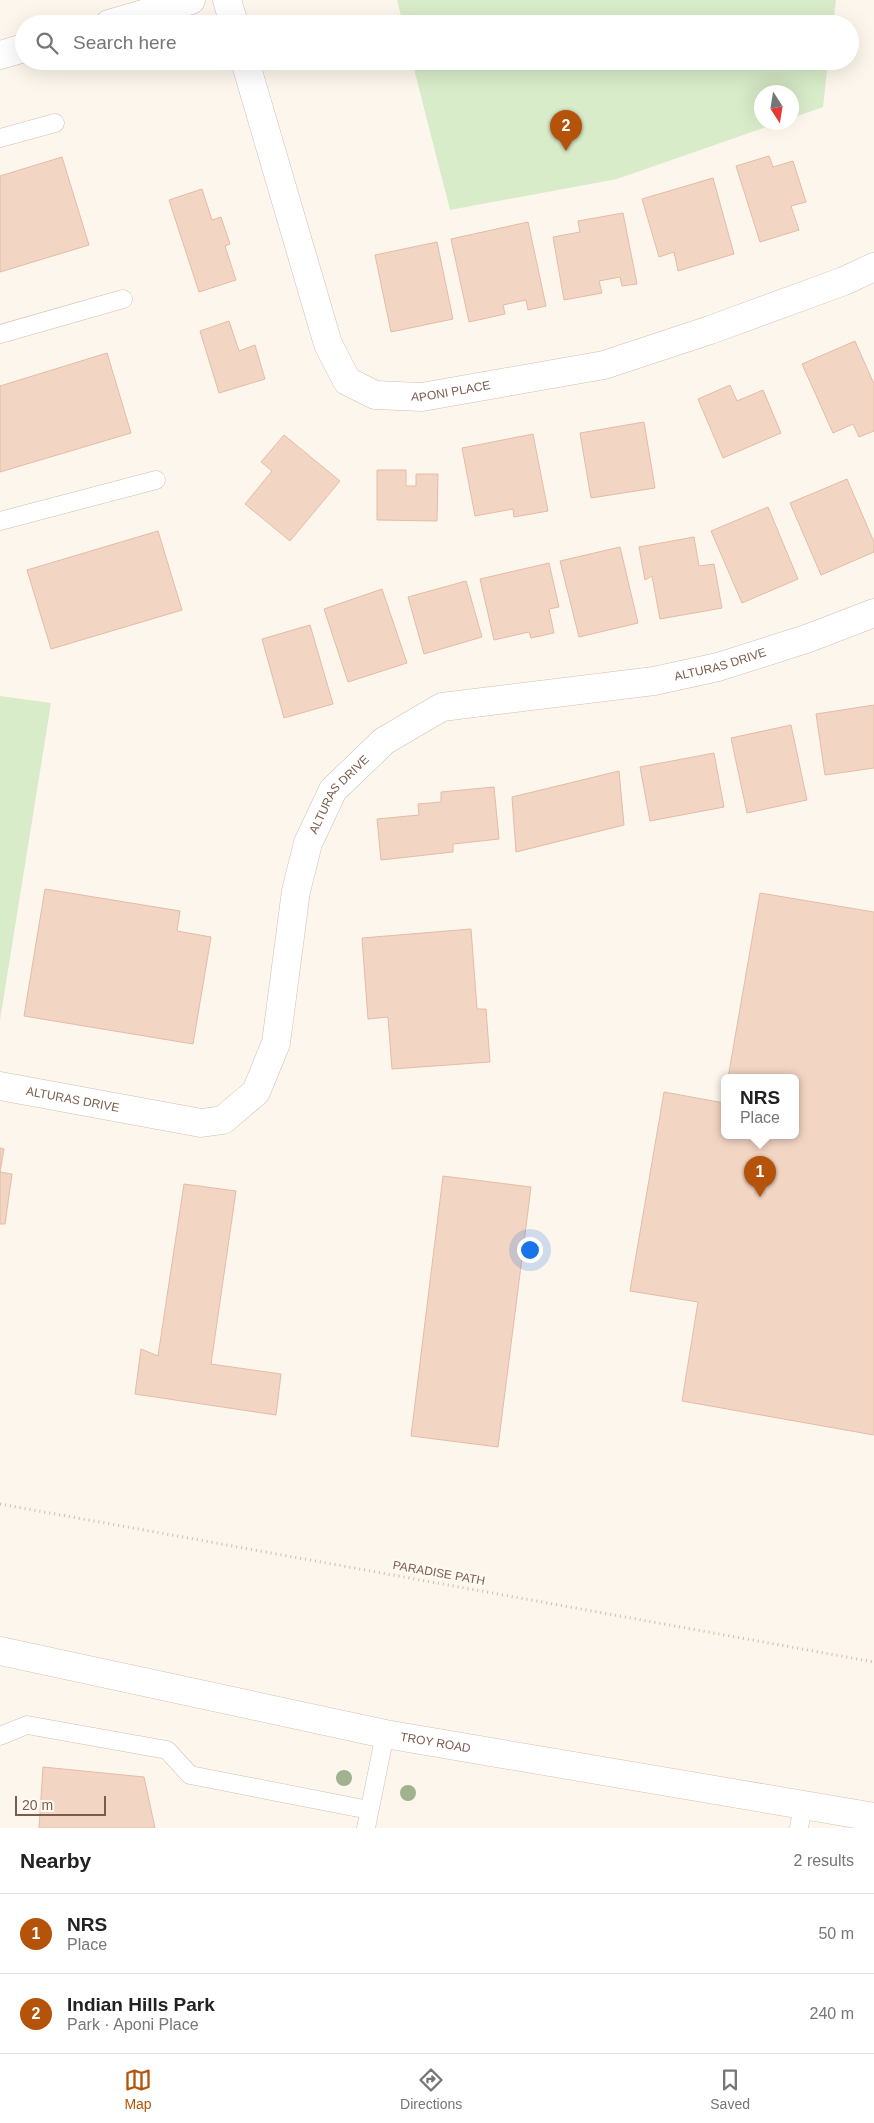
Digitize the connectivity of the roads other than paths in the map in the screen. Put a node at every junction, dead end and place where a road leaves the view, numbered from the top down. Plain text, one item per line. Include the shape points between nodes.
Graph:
1 (191, 0) edge
2 (227, 0) edge
3 (140, 15) edge
4 (231, 15) edge
5 (15, 51) edge
6 (0, 55) edge
7 (248, 70) edge
8 (55, 123) dead end
9 (0, 138) edge
10 (874, 267) edge
11 (124, 299) dead end
12 (0, 334) edge
13 (156, 480) dead end
14 (0, 521) edge
15 (874, 612) edge
16 (0, 1086) edge
17 (0, 1651) edge
18 (385, 1734) junction
19 (0, 1736) edge
20 (369, 1810) junction
21 (801, 1816) edge
22 (874, 1817) edge
23 (844, 1820) edge
24 (366, 1828) edge

1 - 3 street
2 - 4 street
5 - 6 street
7 - 10 street, APONI PLACE via 328,344 346,381 375,395 422,397 604,365 710,330
8 - 9 lane
11 - 12 lane
13 - 14 lane
15 - 16 street, ALTURAS DRIVE via 806,640 718,668 654,681 442,707 384,740 333,790 308,842 296,891 276,1043 256,1092 223,1120 201,1123
17 - 18 street, TROY ROAD
18 - 20 lane
18 - 21 street, TROY ROAD
19 - 20 lane via 27,1725 167,1750 190,1775
20 - 24 lane
21 - 23 street, TROY ROAD
22 - 23 street, TROY ROAD

